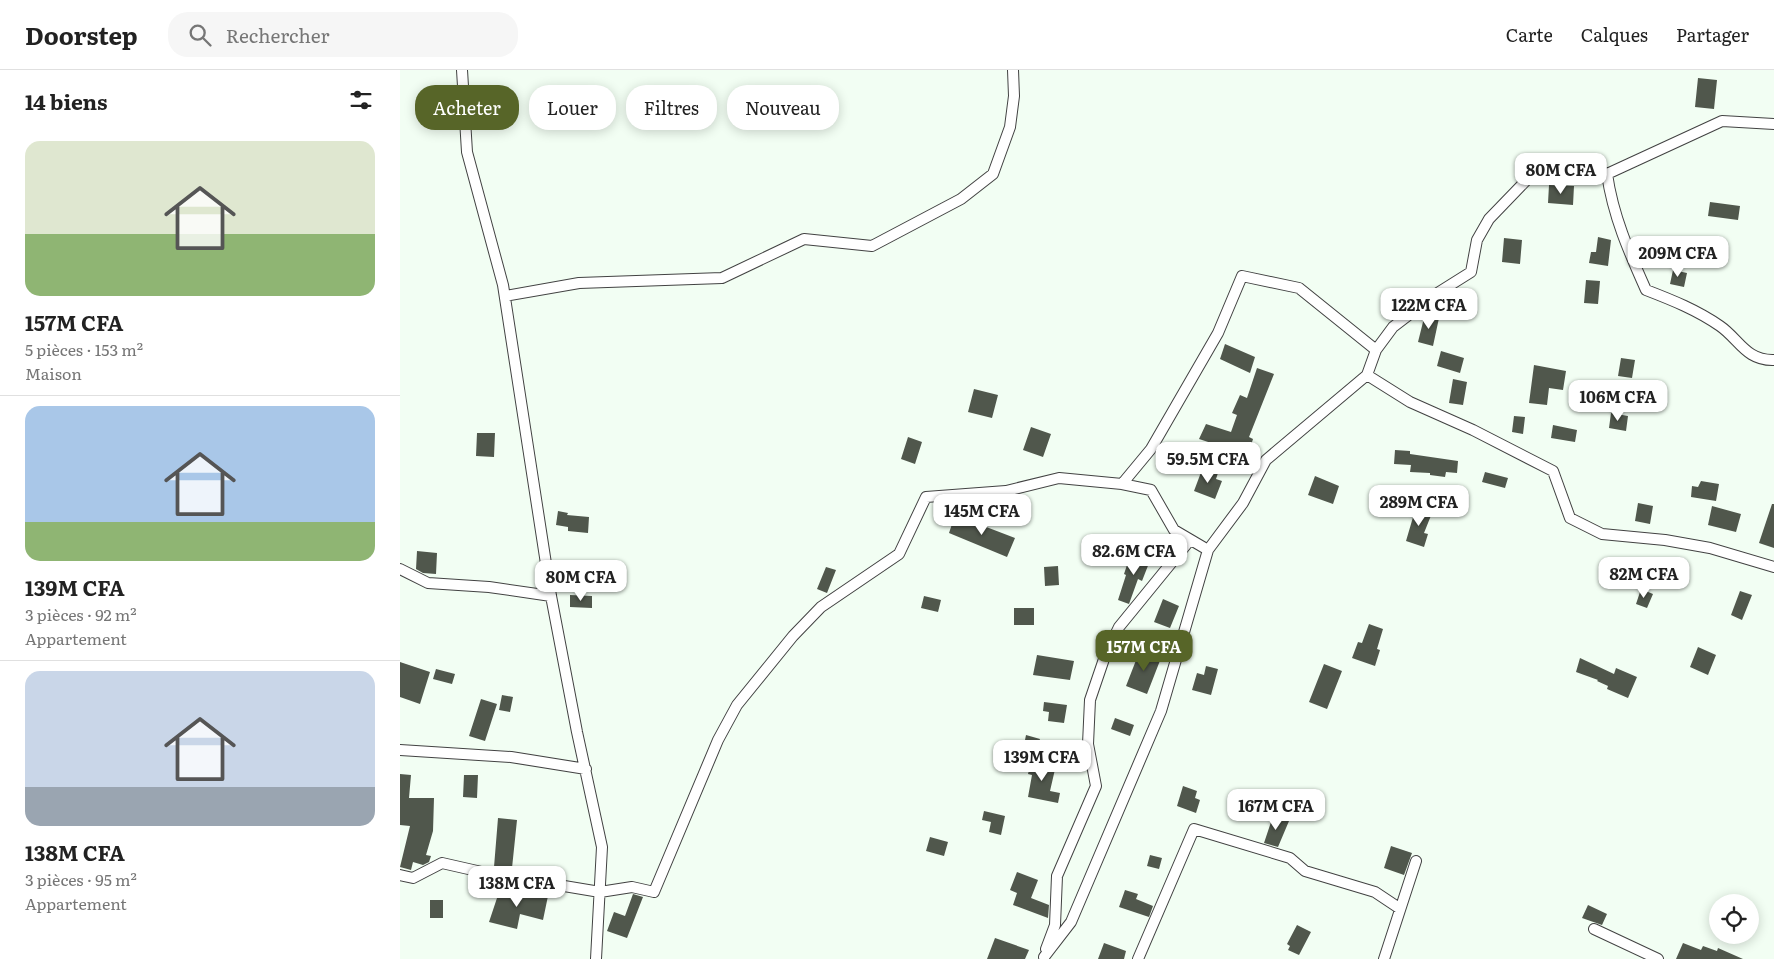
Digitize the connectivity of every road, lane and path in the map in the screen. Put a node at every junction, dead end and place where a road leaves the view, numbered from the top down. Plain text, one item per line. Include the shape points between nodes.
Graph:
1 (462, 70) edge
2 (1013, 70) edge
3 (1774, 124) edge
4 (1607, 174) junction
5 (504, 296) junction
6 (1376, 350) junction
7 (1774, 360) edge
8 (1368, 375) junction
9 (1122, 484) junction
10 (1190, 540) junction
11 (1208, 550) junction
12 (1774, 567) edge
13 (400, 569) edge
14 (551, 596) junction
15 (400, 750) edge
16 (586, 769) junction
17 (1416, 861) dead end
18 (400, 875) edge
19 (600, 892) junction
20 (1399, 908) junction
21 (1594, 929) dead end
22 (1638, 955) edge
23 (1044, 958) edge
24 (596, 959) edge
25 (1138, 959) edge
26 (1384, 959) edge
27 (1658, 959) edge

1 - 5 street via 468,152
2 - 5 street via 1010,127 993,174 961,199 872,246 804,239 722,278 579,283
3 - 4 street via 1722,122
4 - 6 street via 1544,162 1489,219 1477,240 1471,272 1393,327
4 - 7 street via 1611,203 1646,290 1684,304 1722,327 1748,353
5 - 14 street
6 - 8 street
6 - 9 street via 1299,288 1242,276 1218,333 1151,449
8 - 11 street via 1266,460 1242,503
8 - 12 street via 1410,402 1553,471 1570,518 1602,534 1710,548
9 - 10 street via 1151,490 1174,530
9 - 19 street via 1059,478 1006,491 926,497 899,554 821,607 737,705 718,740 654,892 632,887
10 - 11 street
10 - 23 street via 1119,627 1104,656 1090,700 1088,744 1096,786 1057,876 1055,925
11 - 23 street via 1161,711 1071,922
13 - 14 street via 428,583
14 - 16 street
15 - 16 street via 511,757
16 - 19 street via 602,846
17 - 20 street
18 - 19 street via 413,878 442,864
19 - 24 street
20 - 25 street via 1376,892 1305,871 1290,858 1194,830
20 - 26 street
21 - 22 street
22 - 27 street

